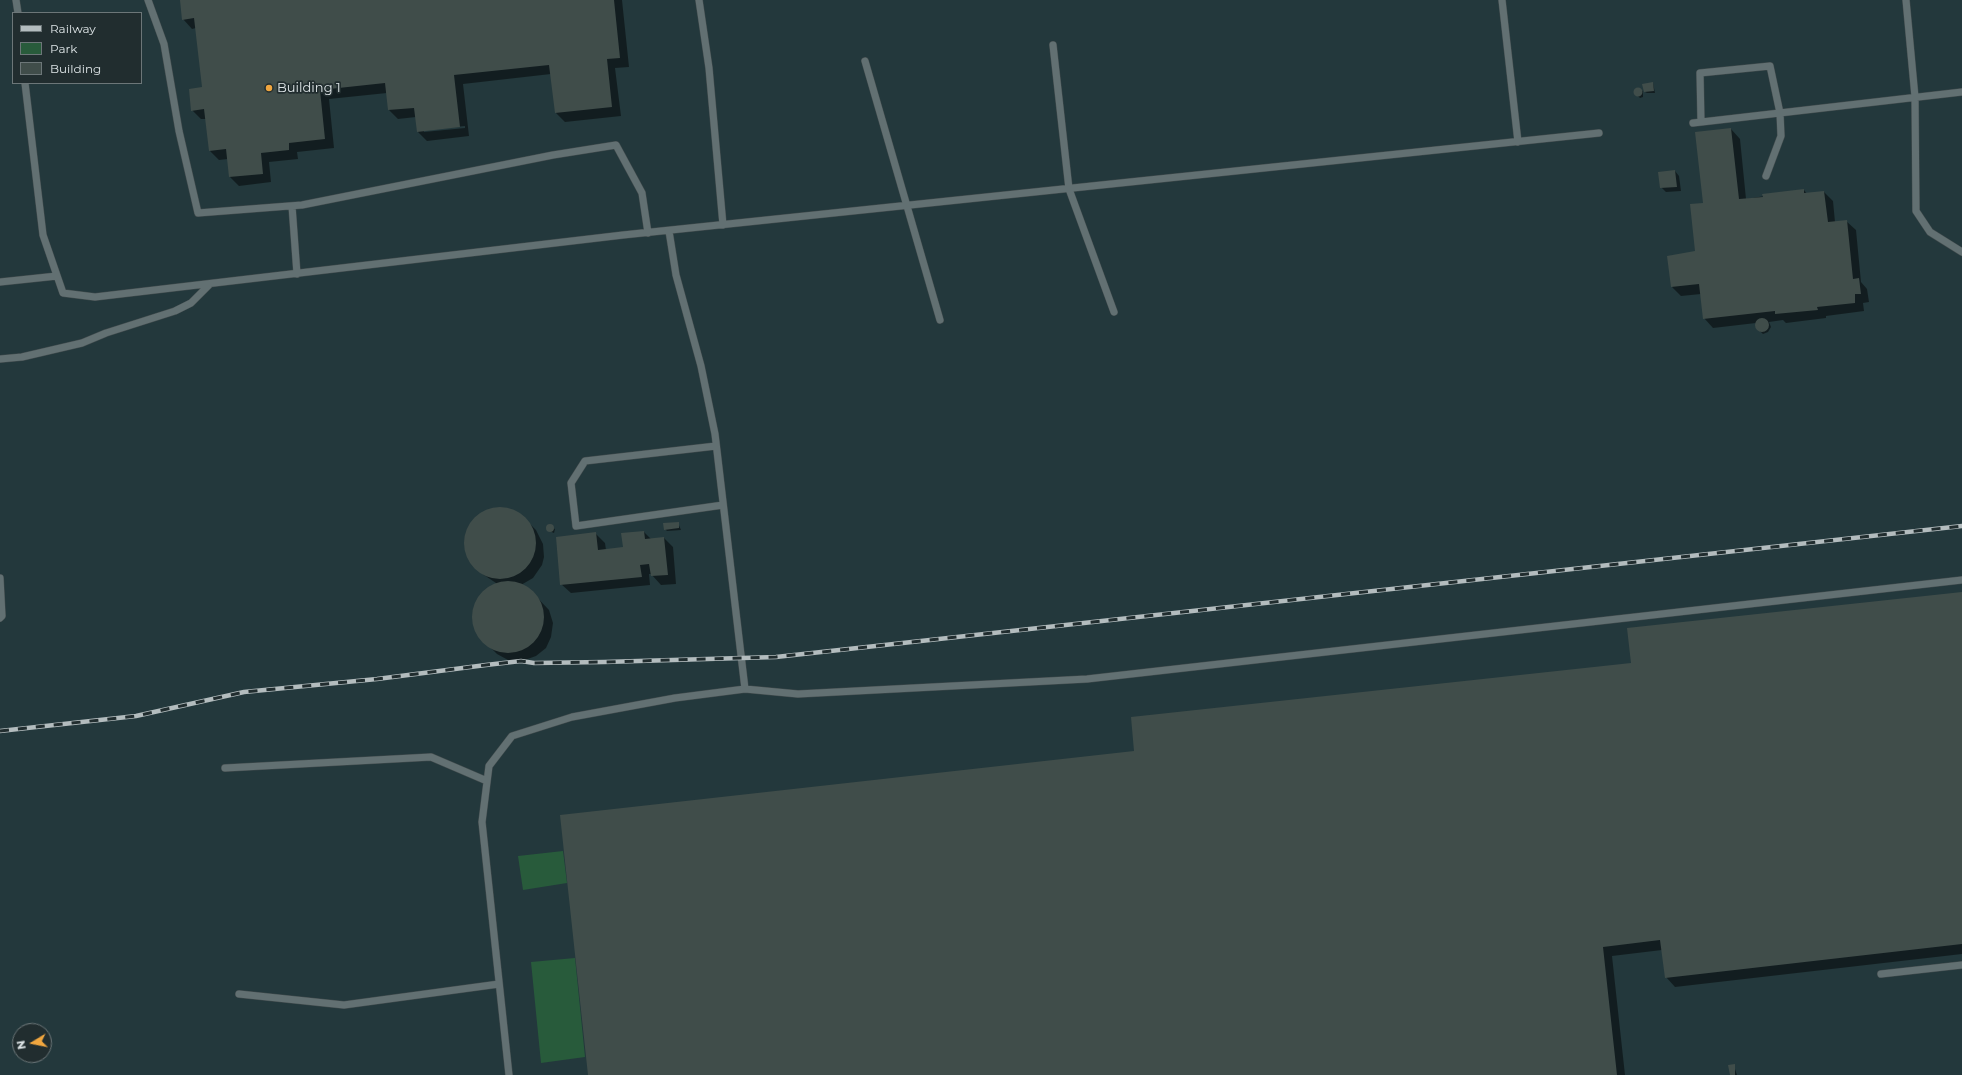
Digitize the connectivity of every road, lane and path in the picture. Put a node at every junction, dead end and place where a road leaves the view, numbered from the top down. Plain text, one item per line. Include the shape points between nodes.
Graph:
1 (16, 0) edge
2 (148, 0) edge
3 (699, 0) edge
4 (1502, 0) edge
5 (1906, 0) edge
6 (18, 12) edge
7 (1053, 45) dead end
8 (865, 61) dead end
9 (25, 84) edge
10 (1962, 92) edge
11 (1915, 97) junction
12 (1780, 113) junction
13 (1701, 122) junction
14 (1693, 123) dead end
15 (1599, 133) dead end
16 (1518, 142) junction
17 (1766, 176) dead end
18 (1069, 189) junction
19 (292, 206) junction
20 (907, 206) junction
21 (723, 225) junction
22 (669, 231) junction
23 (648, 233) junction
24 (1962, 252) edge
25 (297, 274) junction
26 (57, 276) junction
27 (0, 282) edge
28 (210, 284) junction
29 (1114, 312) dead end
30 (940, 320) dead end
31 (0, 359) edge
32 (716, 446) junction
33 (723, 505) junction
34 (0, 578) edge
35 (1962, 580) edge
36 (0, 618) edge
37 (745, 689) junction
38 (225, 768) dead end
39 (487, 781) junction
40 (1962, 965) edge
41 (1881, 974) dead end
42 (500, 984) junction
43 (239, 994) dead end
44 (509, 1075) edge

1 - 6 lane
2 - 19 lane via 164,44 179,131 198,213
3 - 21 lane via 709,68
4 - 16 lane
5 - 11 lane
7 - 18 lane
8 - 20 lane
9 - 26 lane via 43,235
10 - 11 lane
11 - 12 lane
11 - 24 lane via 1916,211 1930,232
12 - 13 lane
12 - 13 lane via 1770,66 1700,73
12 - 17 lane via 1781,136
13 - 14 lane
15 - 16 lane
16 - 18 lane
18 - 20 lane
18 - 29 lane
19 - 23 lane via 616,145 642,193
19 - 25 lane
20 - 21 lane
20 - 30 lane
21 - 22 lane
22 - 23 lane
22 - 32 lane via 676,275 701,366
23 - 25 lane
25 - 28 lane
26 - 27 lane
26 - 28 lane via 63,293 95,297
28 - 31 lane via 191,303 175,311 82,343 22,357
32 - 33 lane
32 - 33 lane via 585,461 571,483 572,496 576,526
33 - 37 lane
34 - 36 lane
35 - 37 lane via 1087,679 798,694
37 - 39 lane via 676,698 572,717 512,736 489,766
38 - 39 lane via 431,757
39 - 42 lane via 482,822
40 - 41 lane
42 - 43 lane via 344,1005
42 - 44 lane

